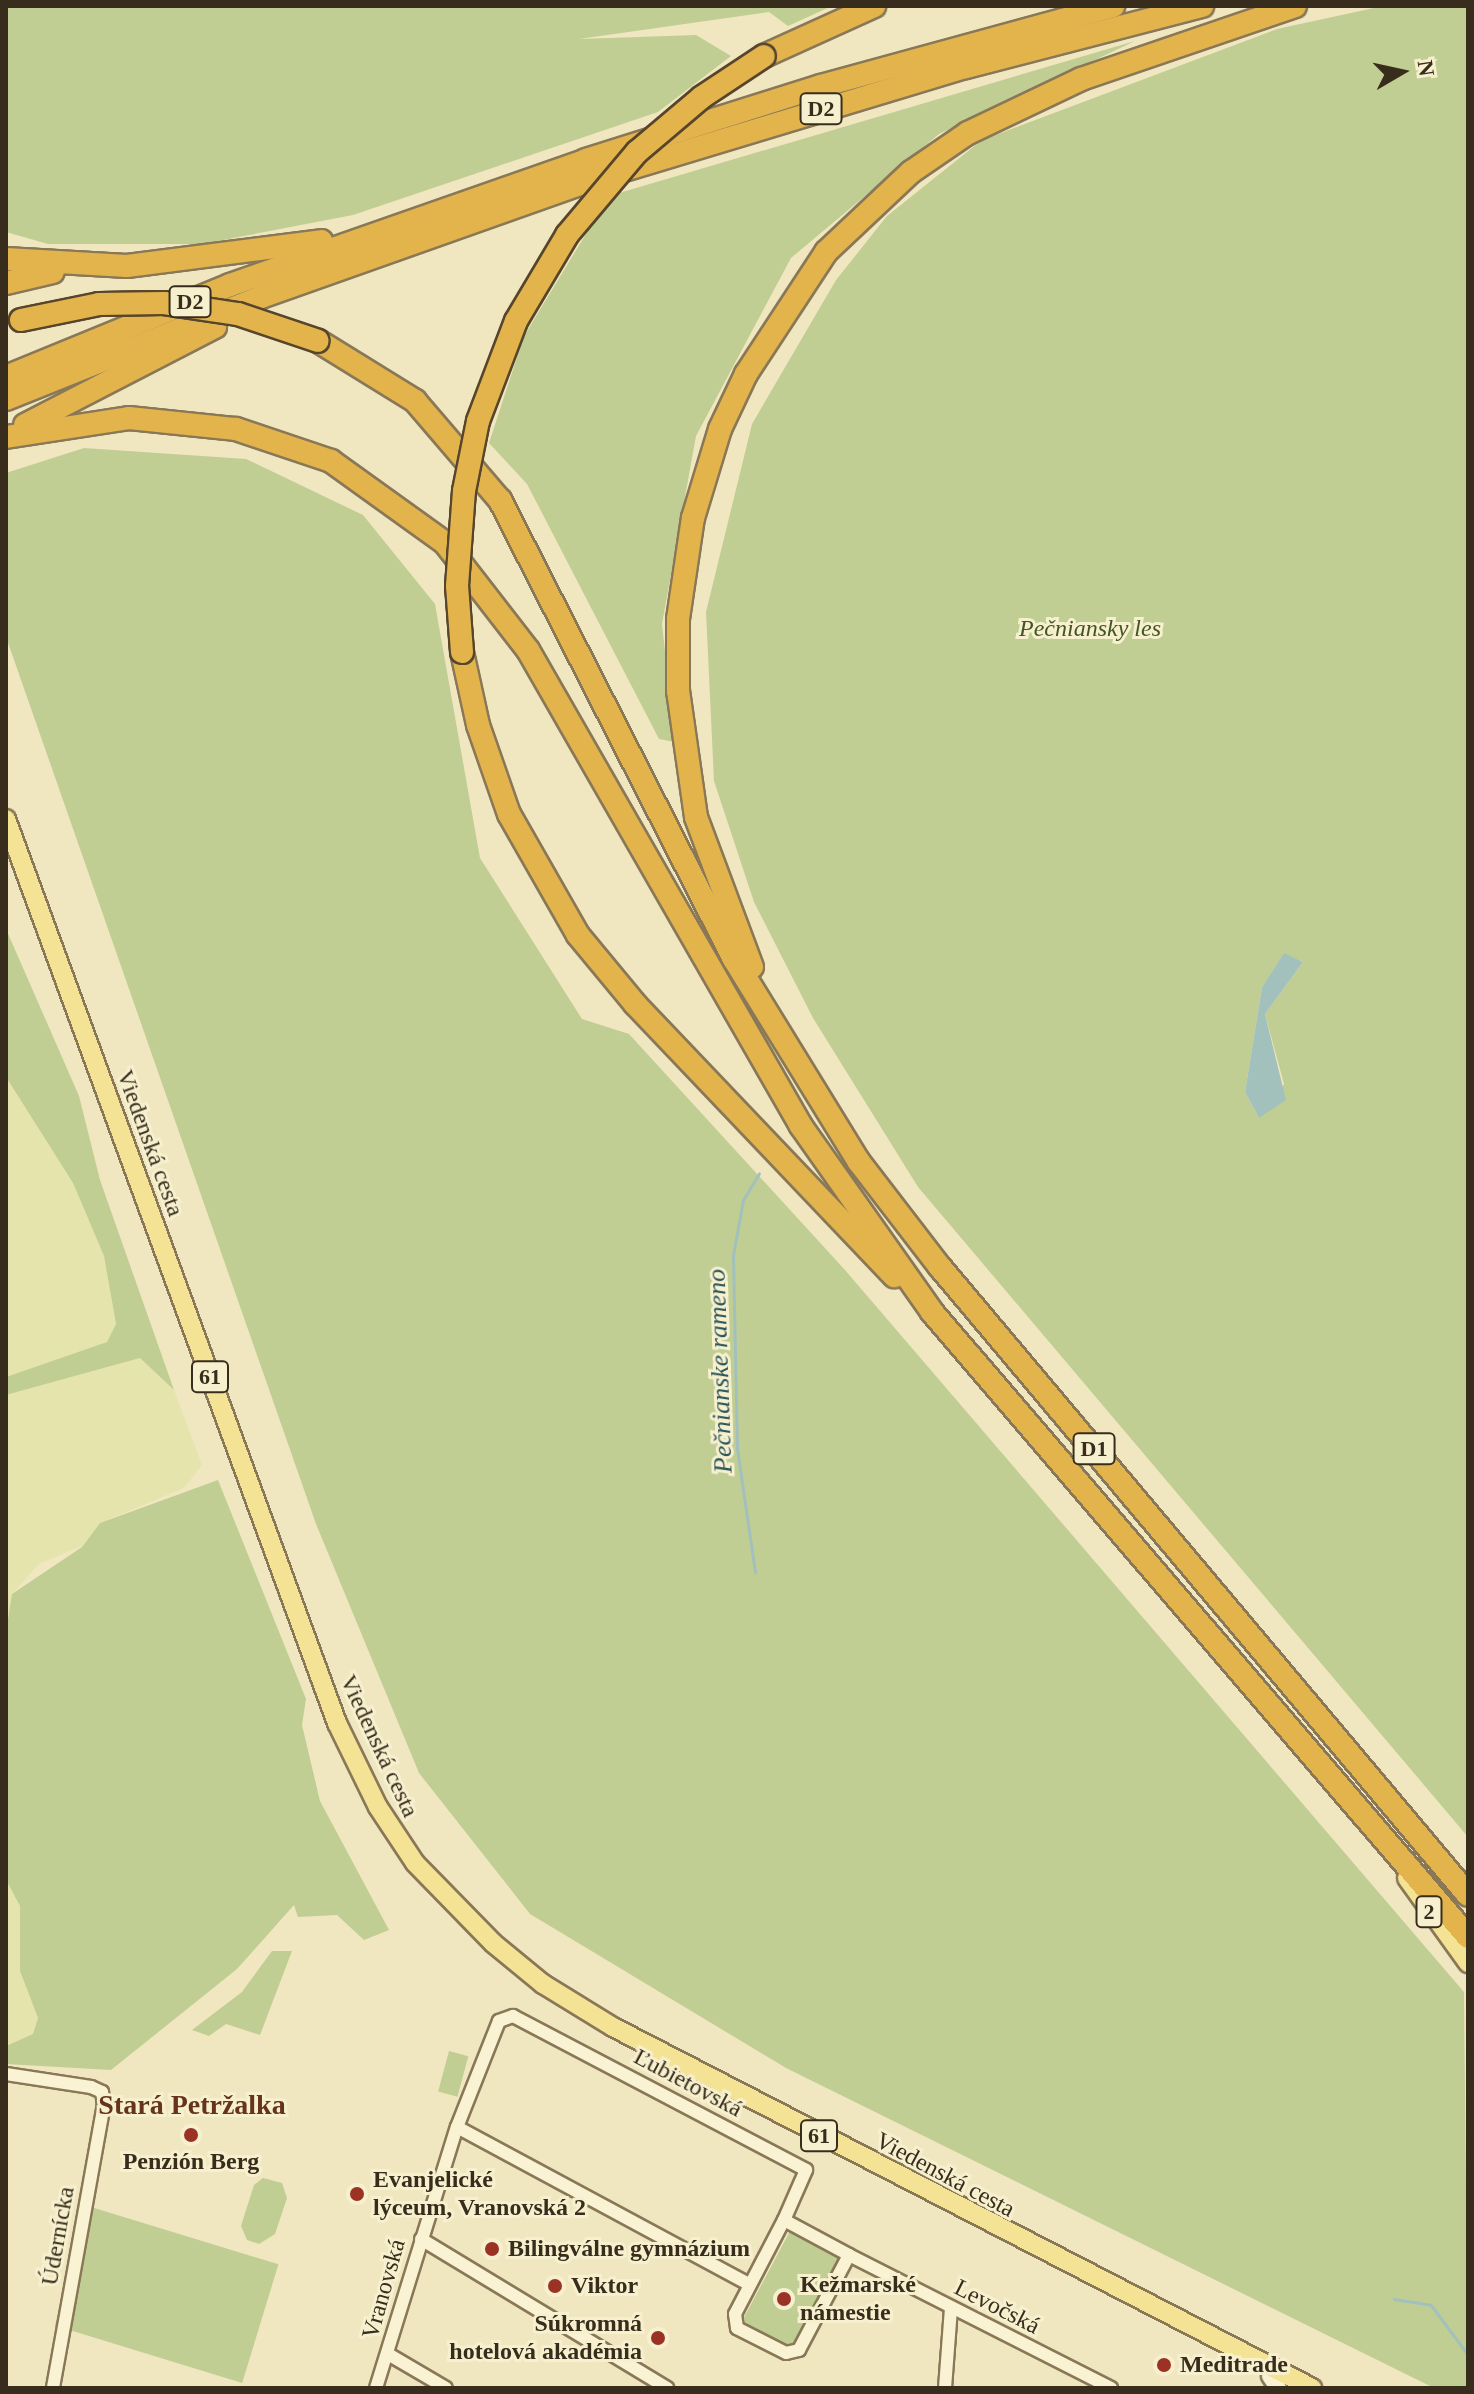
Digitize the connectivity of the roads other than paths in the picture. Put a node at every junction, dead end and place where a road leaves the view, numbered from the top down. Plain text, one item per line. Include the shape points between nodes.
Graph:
1 (874, 6) edge
2 (1113, 6) edge
3 (1202, 6) edge
4 (1295, 6) edge
5 (377, 231) junction
6 (6, 259) edge
7 (74, 267) junction
8 (6, 283) edge
9 (261, 297) junction
10 (14, 322) edge
11 (6, 377) edge
12 (6, 399) edge
13 (6, 436) edge
14 (6, 819) edge
15 (762, 999) junction
16 (932, 1312) junction
17 (1395, 1859) junction
18 (1464, 1887) edge
19 (1468, 1937) edge
20 (1468, 1963) edge
21 (499, 2021) joint
22 (6, 2074) edge
23 (457, 2127) junction
24 (784, 2220) junction
25 (421, 2239) junction
26 (849, 2255) junction
27 (749, 2284) junction
28 (951, 2309) junction
29 (388, 2354) junction
30 (1082, 2375) junction
31 (1286, 2383) edge
32 (53, 2388) edge
33 (376, 2388) edge
34 (446, 2388) edge
35 (667, 2388) edge
36 (945, 2388) edge
37 (1095, 2388) edge
38 (1111, 2388) edge
39 (1312, 2388) edge

1 - 16 highway, bridge via 764,56 702,97 620,171 567,235 516,321 478,421 464,491 457,571 462,652 478,725 509,814 578,935 635,1004
2 - 5 highway, D2 via 806,91
3 - 9 highway, D2 via 966,67 704,145
4 - 15 highway via 1081,79 968,133 911,172 826,252 746,374 720,429 693,518 678,619 678,691 696,817
5 - 7 highway via 208,259
5 - 11 highway, D2
6 - 7 highway
7 - 8 highway
9 - 12 highway, D2
9 - 13 highway via 197,338
10 - 15 highway, bridge via 99,304 164,303 238,314 318,341 415,401 500,500 734,959
13 - 16 highway via 129,418 236,429 331,461 445,543 528,650 801,1126
14 - 31 main road, Viedenská cesta / 61 via 332,1709 378,1807 415,1863 493,1943 543,1984 613,2027
15 - 18 highway, D1 via 822,1105 896,1212
16 - 17 highway, D1
17 - 19 highway, D1
17 - 20 main road, 2
21 - 23 street, Vranovská
21 - 24 street, Ľubietovská via 513,2016 806,2170
22 - 32 street, Údernícka via 102,2092
23 - 25 street, Vranovská
23 - 27 street
24 - 26 street
24 - 27 street
25 - 29 street, Vranovská
25 - 35 street
26 - 27 street via 799,2350 786,2353 737,2328 735,2314
26 - 28 street, Levočská
28 - 30 street, Levočská
28 - 36 street
29 - 33 street, Vranovská
29 - 34 street
30 - 37 street, Levočská
30 - 38 street, Levočská
31 - 39 main road, Viedenská cesta / 61

